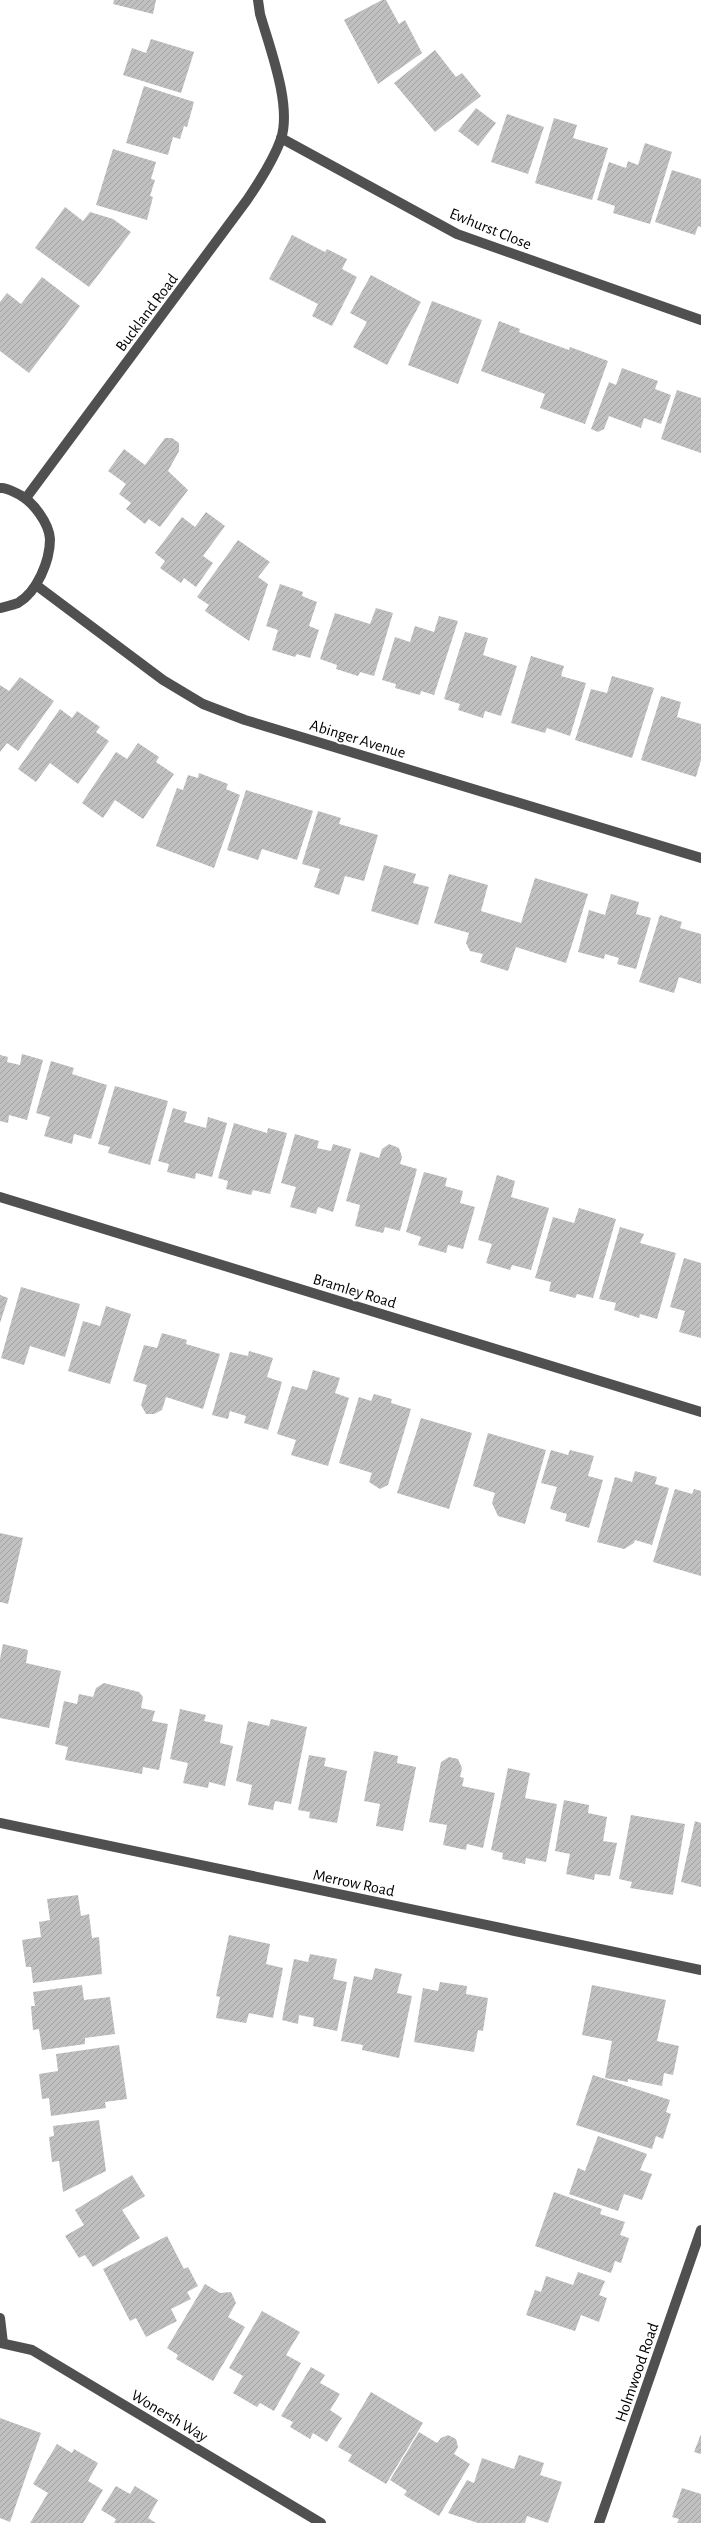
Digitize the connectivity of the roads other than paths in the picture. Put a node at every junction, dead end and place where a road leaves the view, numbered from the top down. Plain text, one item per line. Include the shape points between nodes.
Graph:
1 (258, 0) edge
2 (281, 138) junction
3 (701, 320) edge
4 (0, 488) edge
5 (26, 498) junction
6 (36, 585) junction
7 (0, 608) edge
8 (701, 858) edge
9 (0, 1197) edge
10 (701, 1412) edge
11 (0, 1823) edge
12 (701, 1970) edge
13 (701, 2230) edge
14 (0, 2318) edge
15 (2, 2343) edge
16 (320, 2523) edge
17 (600, 2523) edge

1 - 2 street via 284,101
2 - 3 street, Ewhurst Close via 457,234
2 - 5 street, Buckland Road via 263,176 247,200
4 - 5 street via 4,487
5 - 6 street via 41,517 50,538 47,561
6 - 7 street via 18,602
6 - 8 street, Abinger Avenue via 163,680 204,704 245,720
9 - 10 street, Bramley Road
11 - 12 street, Merrow Road
13 - 17 street, Holmwood Road
14 - 15 street
15 - 16 street, Wonersh Way via 32,2350

